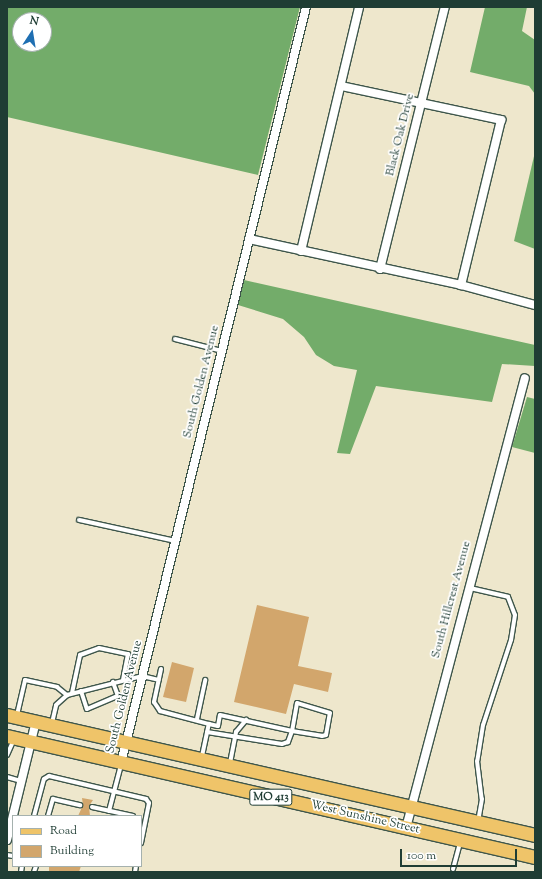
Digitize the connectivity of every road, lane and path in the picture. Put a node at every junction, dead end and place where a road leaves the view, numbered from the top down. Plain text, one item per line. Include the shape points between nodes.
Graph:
1 (306, 7) edge
2 (359, 7) edge
3 (445, 7) edge
4 (341, 86) junction
5 (421, 104) junction
6 (249, 240) junction
7 (302, 251) junction
8 (380, 269) junction
9 (461, 285) junction
10 (535, 305) edge
11 (175, 339) dead end
12 (222, 351) junction
13 (525, 379) dead end
14 (79, 520) dead end
15 (175, 541) junction
16 (468, 588) junction
17 (161, 669) dead end
18 (142, 676) junction
19 (123, 680) junction
20 (159, 680) junction
21 (205, 680) dead end
22 (113, 682) junction
23 (81, 691) junction
24 (70, 694) junction
25 (12, 716) edge
26 (197, 719) junction
27 (246, 720) junction
28 (36, 721) junction
29 (209, 724) junction
30 (52, 725) junction
31 (292, 731) junction
32 (207, 732) junction
33 (236, 735) junction
34 (11, 737) edge
35 (31, 742) junction
36 (126, 742) junction
37 (7, 755) edge
38 (201, 759) junction
39 (121, 762) junction
40 (230, 766) junction
41 (7, 777) edge
42 (21, 781) junction
43 (114, 792) junction
44 (80, 804) dead end
45 (92, 807) dead end
46 (411, 808) junction
47 (109, 811) junction
48 (13, 815) edge
49 (34, 815) edge
50 (48, 815) edge
51 (128, 815) edge
52 (143, 818) edge
53 (12, 819) edge
54 (478, 822) junction
55 (406, 828) junction
56 (142, 830) edge
57 (535, 835) edge
58 (7, 840) edge
59 (460, 840) junction
60 (535, 857) edge
61 (453, 870) dead end

1 - 6 street, South Golden Avenue
2 - 4 street
3 - 5 street, Black Oak Drive
4 - 5 street
4 - 7 street
5 - 8 street, Black Oak Drive
5 - 9 street via 501,120
6 - 7 street
6 - 12 street, South Golden Avenue
7 - 8 street
8 - 9 street
9 - 10 street
11 - 12 lane
12 - 15 street, South Golden Avenue
13 - 16 street, South Hillcrest Avenue
14 - 15 lane
15 - 18 street, South Golden Avenue
16 - 46 street, South Hillcrest Avenue
16 - 54 lane via 505,595 513,604 515,615 511,640 483,725 477,761 482,799
17 - 20 lane
18 - 19 lane
18 - 20 lane
18 - 36 street, South Golden Avenue
19 - 22 lane
19 - 24 lane via 128,654 99,648 80,655
20 - 26 lane via 154,702 160,711
21 - 26 lane
22 - 23 lane
22 - 23 lane via 118,696 87,709
23 - 24 lane
24 - 25 lane via 57,686 25,680
24 - 30 lane via 56,705
25 - 28 main road, West Sunshine Street / MO 413
26 - 29 lane
27 - 29 lane via 220,715 218,726
27 - 31 lane
27 - 33 lane
28 - 30 main road, West Sunshine Street / MO 413
28 - 35 street
29 - 32 lane
30 - 36 main road, West Sunshine Street / MO 413
31 - 31 lane via 297,703 330,713 326,735
31 - 33 lane via 288,742 282,744
32 - 33 lane
32 - 38 lane
33 - 40 lane
34 - 35 main road, West Sunshine Street / MO 413
34 - 37 lane
35 - 39 main road, West Sunshine Street / MO 413
35 - 42 street
36 - 38 main road, West Sunshine Street / MO 413
36 - 39 street, South Golden Avenue
38 - 40 main road, West Sunshine Street / MO 413
39 - 43 lane
39 - 55 main road, West Sunshine Street / MO 413
40 - 46 main road, West Sunshine Street / MO 413
41 - 42 lane
42 - 48 street
43 - 47 lane
43 - 49 lane via 49,776 44,779
43 - 52 lane via 146,799 149,803
44 - 50 lane via 52,798
45 - 47 lane
46 - 54 main road, West Sunshine Street / MO 413
46 - 55 street, South Hillcrest Avenue
47 - 51 lane
52 - 56 lane
53 - 58 street
54 - 57 main road, West Sunshine Street / MO 413
55 - 59 main road, West Sunshine Street / MO 413
59 - 60 main road, West Sunshine Street / MO 413
59 - 61 lane

